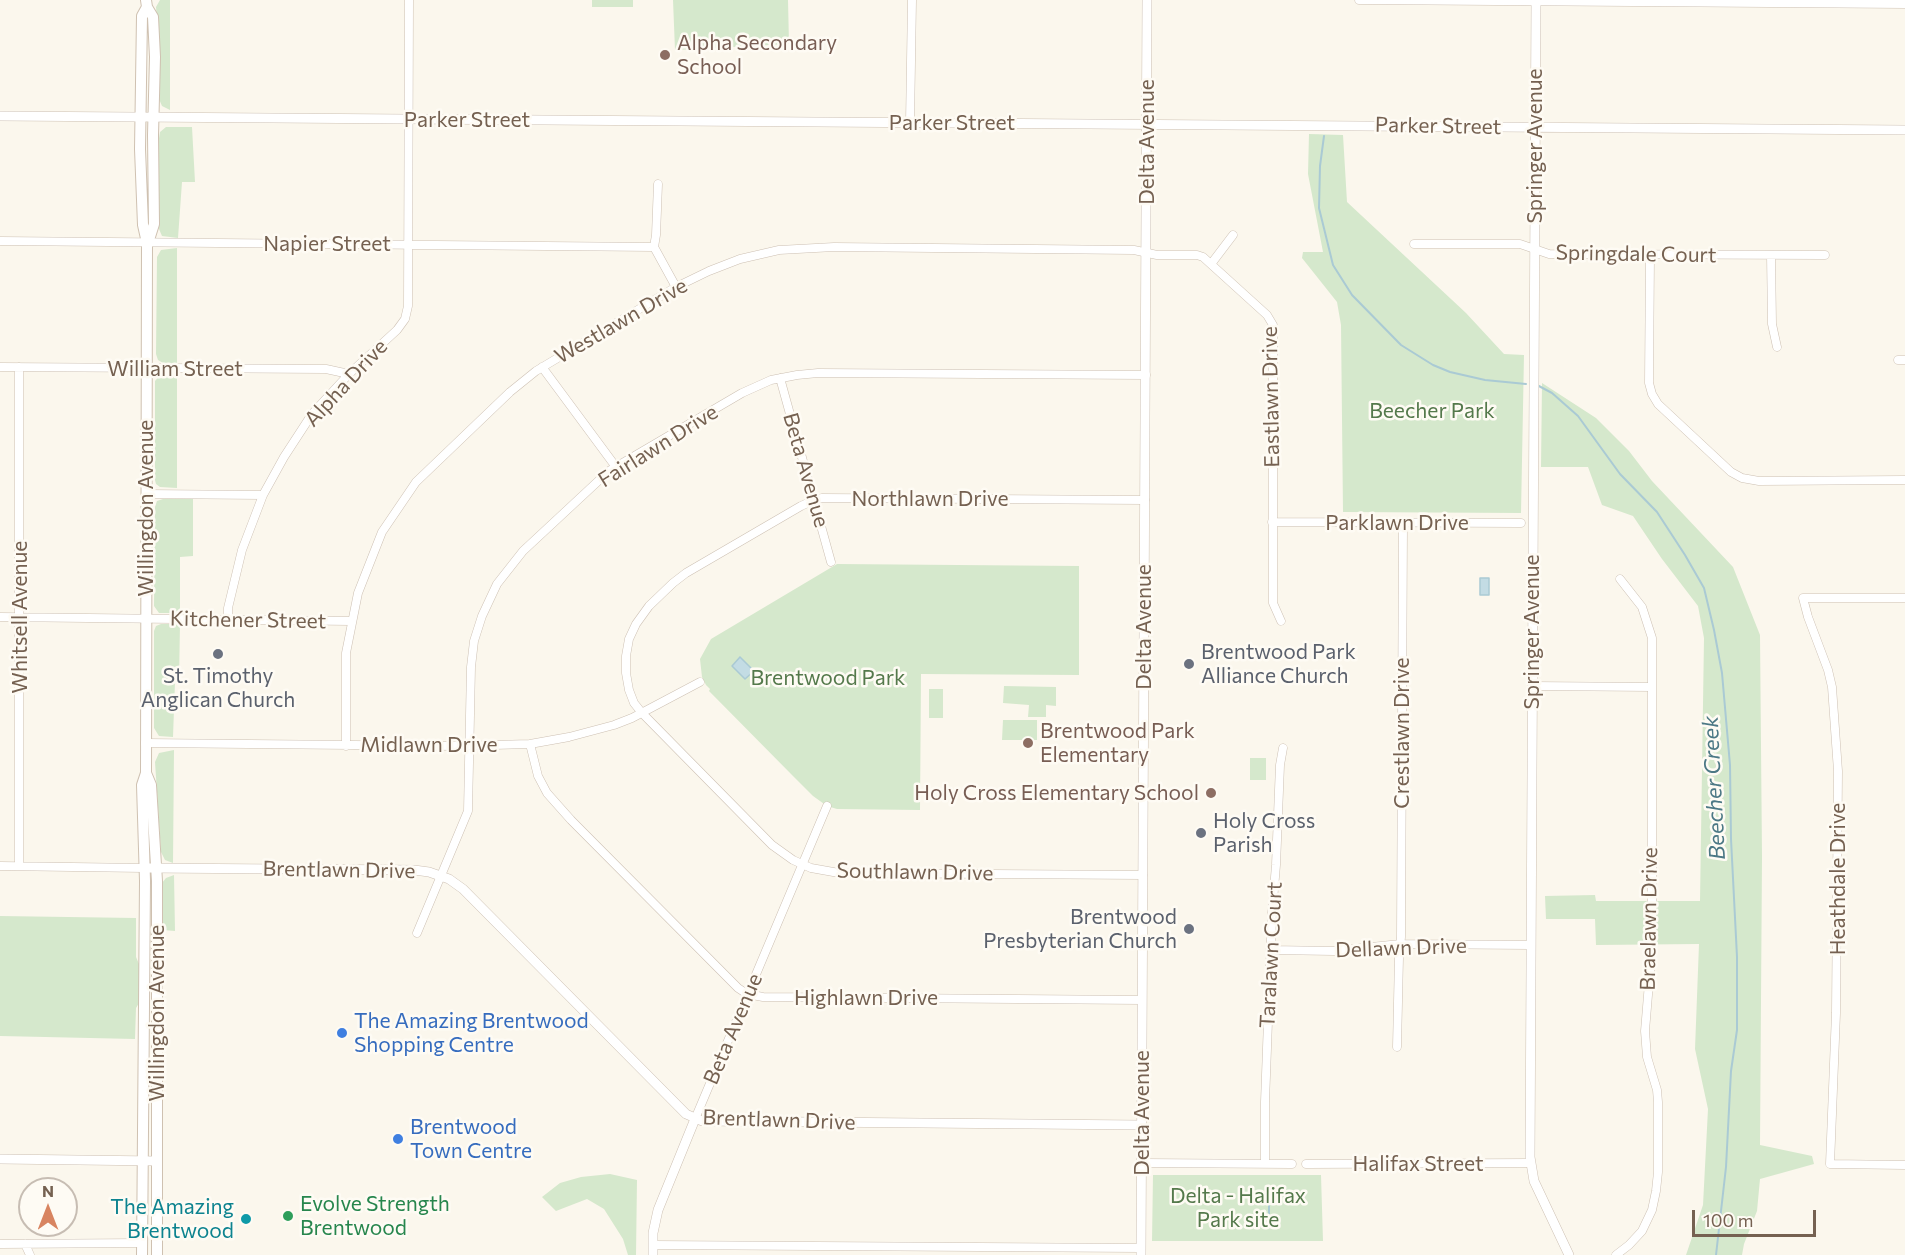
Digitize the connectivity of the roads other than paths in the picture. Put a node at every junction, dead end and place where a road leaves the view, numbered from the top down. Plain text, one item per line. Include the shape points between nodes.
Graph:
1 (409, 0) edge
2 (912, 0) edge
3 (1147, 0) edge
4 (1359, 0) edge
5 (1536, 0) edge
6 (146, 3) edge
7 (1905, 4) edge
8 (0, 116) edge
9 (141, 117) junction
10 (154, 117) junction
11 (408, 120) junction
12 (910, 123) junction
13 (1146, 124) junction
14 (1535, 127) junction
15 (1905, 130) edge
16 (658, 184) dead end
17 (1233, 235) dead end
18 (0, 241) edge
19 (147, 243) junction
20 (409, 244) junction
21 (1414, 244) dead end
22 (654, 247) junction
23 (1534, 250) junction
24 (1147, 253) junction
25 (1650, 255) junction
26 (1771, 255) junction
27 (1825, 255) dead end
28 (1211, 264) junction
29 (676, 287) junction
30 (1777, 347) dead end
31 (0, 367) edge
32 (20, 367) junction
33 (542, 367) junction
34 (146, 368) junction
35 (349, 374) junction
36 (1146, 375) junction
37 (780, 378) junction
38 (616, 467) junction
39 (1905, 480) edge
40 (146, 494) junction
41 (263, 495) junction
42 (814, 500) junction
43 (1145, 500) junction
44 (1272, 522) junction
45 (1404, 523) junction
46 (1521, 523) dead end
47 (831, 562) dead end
48 (1620, 579) dead end
49 (1905, 598) edge
50 (0, 617) edge
51 (20, 617) junction
52 (146, 619) junction
53 (228, 619) junction
54 (351, 621) junction
55 (1281, 621) dead end
56 (700, 682) dead end
57 (1532, 686) junction
58 (1652, 687) junction
59 (642, 713) junction
60 (145, 743) junction
61 (530, 744) junction
62 (346, 746) junction
63 (471, 746) junction
64 (1283, 747) dead end
65 (146, 773) junction
66 (827, 806) dead end
67 (803, 864) junction
68 (0, 866) edge
69 (19, 866) junction
70 (144, 868) junction
71 (156, 868) junction
72 (1143, 875) junction
73 (442, 876) junction
74 (417, 933) dead end
75 (1400, 944) junction
76 (1531, 945) junction
77 (1270, 950) junction
78 (747, 994) junction
79 (1142, 1000) junction
80 (1397, 1047) dead end
81 (695, 1119) junction
82 (1141, 1125) junction
83 (0, 1159) edge
84 (143, 1161) junction
85 (156, 1161) junction
86 (1142, 1163) junction
87 (1265, 1163) junction
88 (1530, 1163) junction
89 (1292, 1164) dead end
90 (1306, 1164) dead end
91 (1905, 1165) edge
92 (142, 1243) junction
93 (0, 1244) edge
94 (25, 1244) junction
95 (653, 1250) edge
96 (1141, 1252) edge
97 (30, 1255) edge
98 (142, 1255) edge
99 (157, 1255) edge
100 (1569, 1255) edge
101 (1616, 1255) edge

1 - 11 street, Alpha Drive
2 - 12 street
3 - 13 street, Delta Avenue
4 - 5 street
5 - 7 street
5 - 14 street, Springer Avenue
6 - 9 main road, Willingdon Avenue via 142,16
6 - 10 main road, Willingdon Avenue via 153,17 155,39
8 - 9 street, Parker Street
9 - 10 street, Parker Street
9 - 19 main road, Willingdon Avenue via 143,225
10 - 11 street, Parker Street
10 - 19 main road, Willingdon Avenue via 154,224
11 - 12 street, Parker Street
11 - 20 street, Alpha Drive
12 - 13 street, Parker Street
13 - 14 street, Parker Street
13 - 24 street, Delta Avenue
14 - 15 street, Parker Street
14 - 23 street, Springer Avenue
16 - 22 street
17 - 28 street
18 - 19 street, Napier Street
19 - 20 street, Napier Street
19 - 34 main road, Willingdon Avenue
20 - 22 street, Napier Street
20 - 35 street, Alpha Drive via 405,319
21 - 23 street, Springdale Court via 1524,245
22 - 29 street
23 - 25 street, Springdale Court via 1549,254
23 - 57 street, Springer Avenue
24 - 28 street, Eastlawn Drive via 1199,255
24 - 29 street, Westlawn Drive via 797,248 740,259
24 - 36 street, Delta Avenue
25 - 26 street, Springdale Court
25 - 39 street via 1652,394 1731,472 1759,481
26 - 27 street, Springdale Court
26 - 30 street via 1772,324
28 - 44 street, Eastlawn Drive via 1273,324
29 - 33 street, Westlawn Drive
31 - 32 street, William Street
32 - 34 street, William Street
32 - 51 street, Whitsell Avenue
33 - 38 street
33 - 54 street, Westlawn Drive via 434,463 402,500 375,547
34 - 35 street, William Street via 326,369
34 - 40 main road, Willingdon Avenue
35 - 41 street, Alpha Drive via 312,414
36 - 37 street, Fairlawn Drive via 818,373
36 - 43 street, Delta Avenue
37 - 38 street, Fairlawn Drive via 742,393
37 - 42 street, Beta Avenue
38 - 63 street, Fairlawn Drive via 523,551 493,591 473,650
40 - 41 street
40 - 52 main road, Willingdon Avenue
41 - 53 street, Alpha Drive via 242,550
42 - 43 street, Northlawn Drive
42 - 47 street, Beta Avenue
42 - 59 street, Northlawn Drive via 686,573 649,606 629,639 626,656 629,690
43 - 72 street, Delta Avenue
44 - 45 street, Parklawn Drive
44 - 55 street, Eastlawn Drive via 1273,603
45 - 46 street, Parklawn Drive
45 - 75 street, Crestlawn Drive
48 - 58 street, Braelawn Drive via 1642,607 1652,638
49 - 91 street, Heathdale Drive via 1803,598 1832,687 1838,771 1830,1164
50 - 51 street, Kitchener Street
51 - 52 street, Kitchener Street
51 - 69 street, Whitsell Avenue
52 - 53 street, Kitchener Street
52 - 60 main road, Willingdon Avenue
53 - 54 street, Kitchener Street
54 - 62 street, Westlawn Drive via 346,653
56 - 59 street, Midlawn Drive
57 - 58 street
57 - 76 street, Springer Avenue
58 - 101 street, Braelawn Drive via 1652,946 1645,1031 1658,1102 1658,1172 1652,1210 1642,1231
59 - 61 street, Midlawn Drive via 614,725
59 - 67 street, Southlawn Drive via 772,845
60 - 62 street, Midlawn Drive
60 - 65 main road, Willingdon Avenue
61 - 63 street, Midlawn Drive
61 - 78 street via 546,793
62 - 63 street, Midlawn Drive
63 - 73 street, Fairlawn Drive via 468,812
64 - 77 street, Taralawn Court
65 - 70 main road, Willingdon Avenue via 142,785
65 - 71 main road, Willingdon Avenue via 151,785
66 - 67 street, Beta Avenue
67 - 72 street, Southlawn Drive via 839,873
67 - 78 street, Beta Avenue
68 - 69 street
69 - 70 street
70 - 71 street, Brentlawn Drive
70 - 84 main road, Willingdon Avenue
71 - 73 street, Brentlawn Drive via 414,870
71 - 85 main road, Willingdon Avenue
72 - 79 street, Delta Avenue
73 - 74 street, Fairlawn Drive
73 - 81 street, Brentlawn Drive via 463,889
75 - 76 street, Dellawn Drive
75 - 77 street, Dellawn Drive via 1334,951
75 - 80 street, Crestlawn Drive
76 - 88 street, Springer Avenue
77 - 87 street, Taralawn Court
78 - 79 street, Highlawn Drive
78 - 81 street, Beta Avenue
79 - 82 street, Delta Avenue
81 - 82 street, Brentlawn Drive
81 - 95 street, Beta Avenue via 662,1197 654,1223
82 - 86 street, Delta Avenue
83 - 84 street
84 - 85 street
84 - 92 main road, Willingdon Avenue
85 - 99 main road, Willingdon Avenue
86 - 87 street
86 - 96 street, Delta Avenue
87 - 89 street
88 - 90 street, Halifax Street
88 - 100 street, Springer Avenue via 1534,1181
92 - 94 street
92 - 98 main road, Willingdon Avenue
93 - 94 street
94 - 97 street
95 - 96 street

